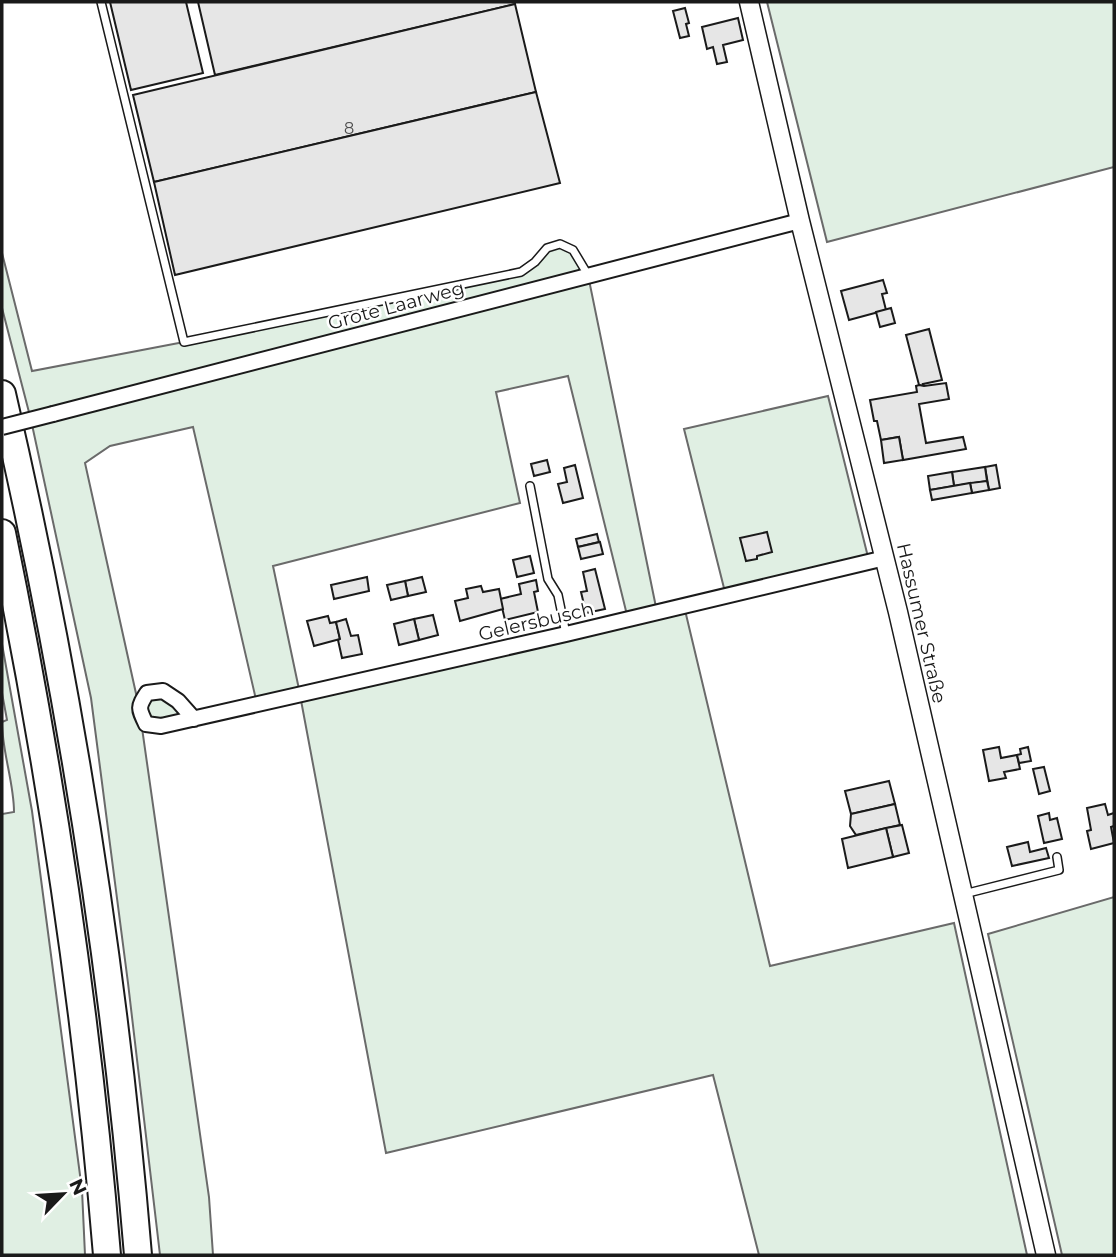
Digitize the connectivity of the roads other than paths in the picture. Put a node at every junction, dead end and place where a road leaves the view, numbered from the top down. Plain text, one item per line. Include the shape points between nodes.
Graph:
1 (101, 2) edge
2 (749, 2) edge
3 (800, 221) junction
4 (588, 275) junction
5 (2, 394) edge
6 (2, 427) edge
7 (530, 486) dead end
8 (2, 533) edge
9 (885, 558) junction
10 (566, 634) junction
11 (194, 719) dead end
12 (1057, 857) dead end
13 (963, 894) junction
14 (107, 1255) edge
15 (138, 1255) edge
16 (1046, 1255) edge

1 - 4 lane via 184,342 521,272 547,248 559,244 573,250
2 - 3 street, Hassumer Straße
3 - 4 street, Grote Laarweg
3 - 9 street, Hassumer Straße
4 - 6 street, Grote Laarweg, bridge
5 - 15 highway via 62,682 92,860
7 - 10 lane via 548,579 558,595
8 - 14 highway via 66,894
9 - 10 street, Gelersbusch
9 - 13 street, Hassumer Straße
10 - 11 street, Gelersbusch
12 - 13 lane via 1059,870
13 - 16 street, Hassumer Straße

